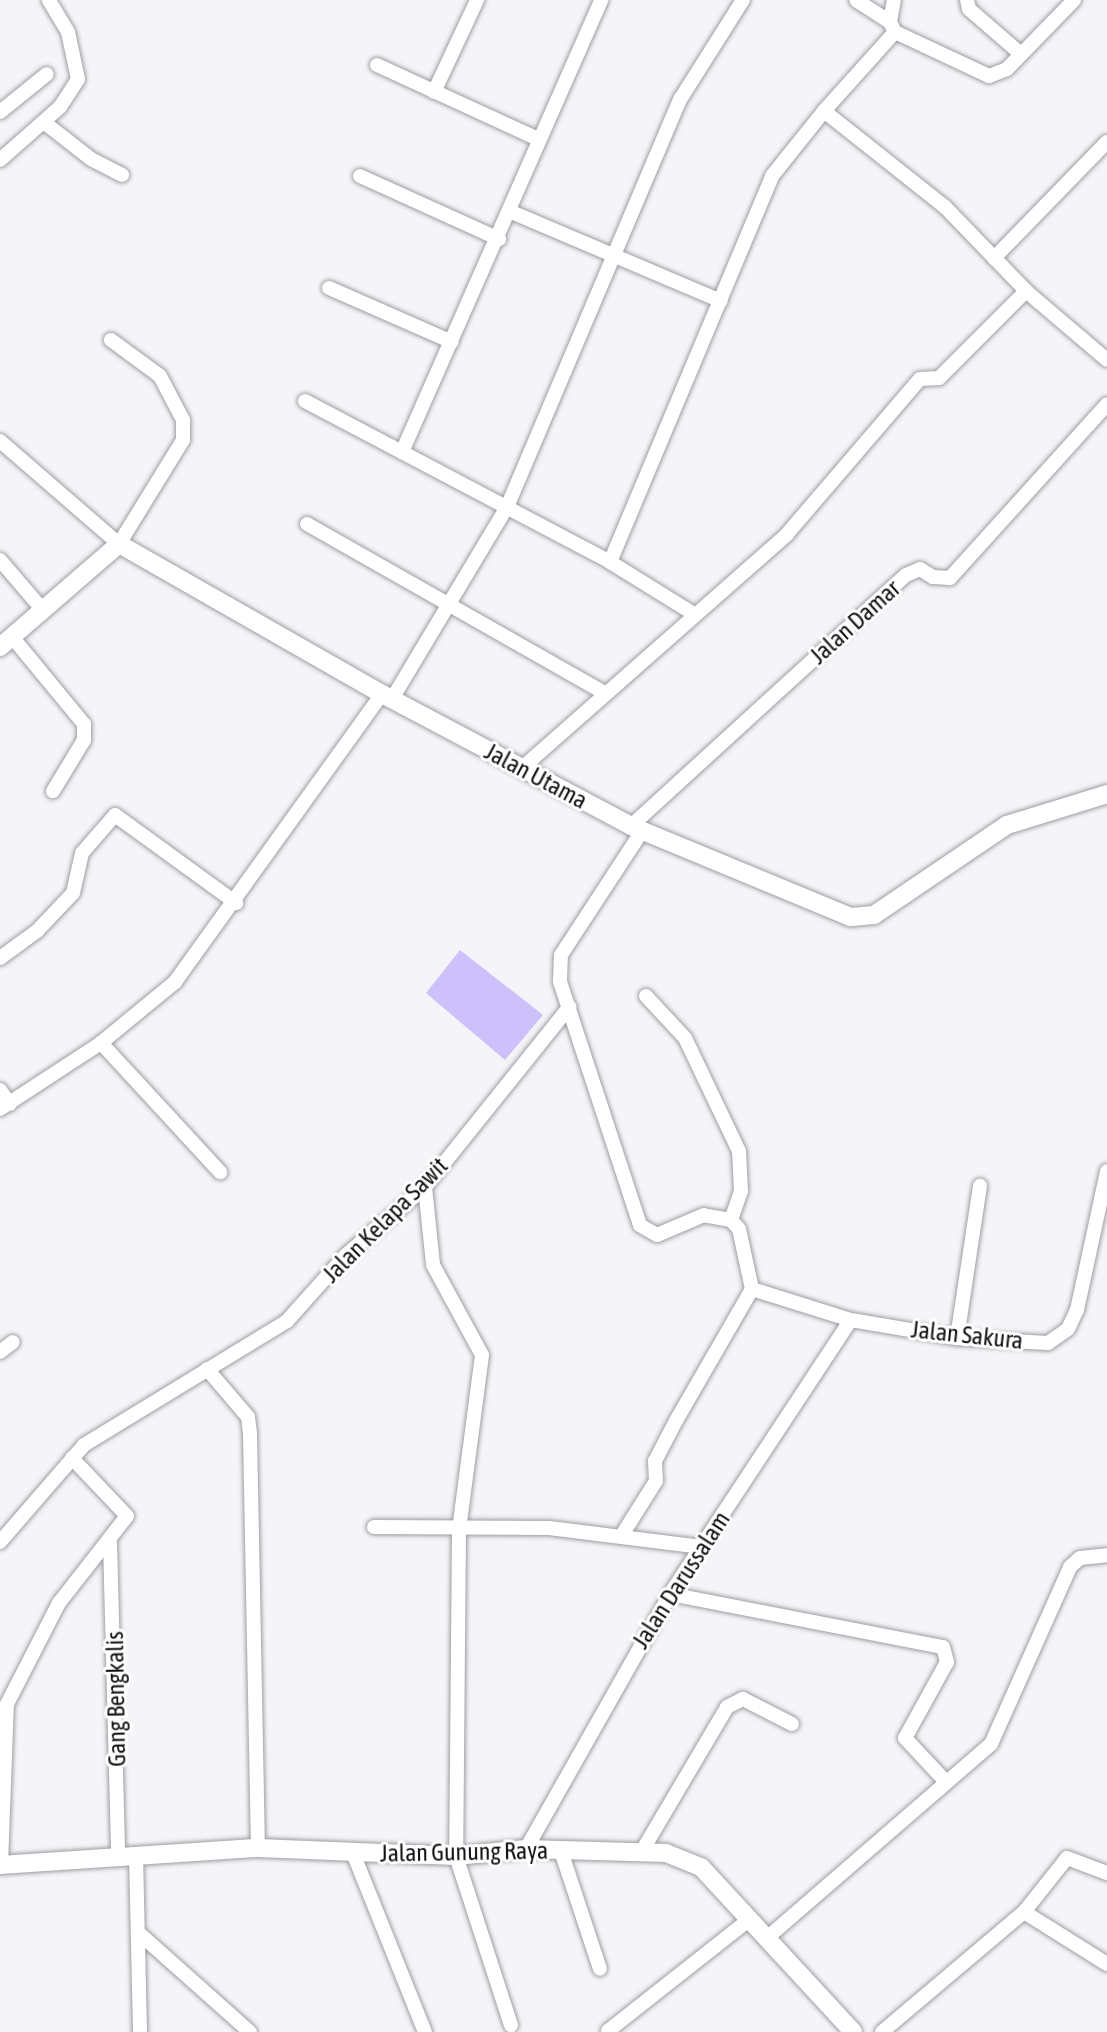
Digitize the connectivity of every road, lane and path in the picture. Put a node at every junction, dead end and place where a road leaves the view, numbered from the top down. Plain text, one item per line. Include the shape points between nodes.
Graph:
1 (49, 0) edge
2 (477, 0) edge
3 (601, 0) edge
4 (743, 0) edge
5 (856, 0) edge
6 (894, 0) edge
7 (967, 0) edge
8 (1074, 0) edge
9 (892, 27) junction
10 (1021, 54) junction
11 (377, 65) dead end
12 (47, 74) dead end
13 (434, 92) junction
14 (824, 111) junction
15 (0, 112) edge
16 (45, 123) junction
17 (538, 139) junction
18 (1107, 142) edge
19 (0, 160) edge
20 (122, 175) dead end
21 (360, 176) dead end
22 (509, 211) junction
23 (499, 239) junction
24 (614, 256) junction
25 (994, 258) junction
26 (329, 288) dead end
27 (1026, 291) junction
28 (721, 301) junction
29 (111, 340) dead end
30 (452, 342) junction
31 (1107, 360) edge
32 (305, 401) dead end
33 (1107, 404) edge
34 (0, 441) edge
35 (402, 452) junction
36 (507, 507) junction
37 (307, 524) dead end
38 (119, 544) junction
39 (610, 562) junction
40 (1, 564) edge
41 (451, 602) junction
42 (42, 609) junction
43 (694, 614) junction
44 (6, 642) edge
45 (603, 692) junction
46 (387, 697) junction
47 (522, 768) junction
48 (53, 791) dead end
49 (1107, 794) edge
50 (636, 829) junction
51 (236, 903) junction
52 (0, 958) edge
53 (646, 996) dead end
54 (569, 1007) junction
55 (101, 1043) junction
56 (0, 1090) edge
57 (5, 1106) edge
58 (1107, 1171) edge
59 (220, 1172) dead end
60 (980, 1186) dead end
61 (425, 1187) junction
62 (731, 1220) junction
63 (752, 1289) junction
64 (851, 1320) junction
65 (957, 1338) junction
66 (13, 1342) dead end
67 (0, 1352) edge
68 (207, 1369) junction
69 (72, 1458) junction
70 (374, 1527) dead end
71 (459, 1530) junction
72 (622, 1535) junction
73 (0, 1542) edge
74 (110, 1542) junction
75 (702, 1547) junction
76 (1107, 1555) edge
77 (670, 1594) junction
78 (792, 1724) dead end
79 (946, 1782) junction
80 (258, 1848) junction
81 (526, 1849) junction
82 (561, 1851) junction
83 (642, 1851) junction
84 (353, 1853) junction
85 (127, 1856) junction
86 (456, 1856) junction
87 (0, 1865) edge
88 (1107, 1873) edge
89 (1024, 1912) junction
90 (750, 1919) junction
91 (141, 1935) junction
92 (767, 1938) junction
93 (1107, 1964) edge
94 (600, 1969) dead end
95 (511, 2025) dead end
96 (608, 2031) edge
97 (140, 2032) edge
98 (250, 2032) edge
99 (425, 2032) edge
100 (853, 2032) edge
101 (882, 2032) edge

1 - 16 street via 68,32 78,79
2 - 13 street
3 - 17 street
4 - 24 street via 681,98
5 - 9 street
6 - 9 street
7 - 10 street via 969,9
8 - 10 street
9 - 10 street via 989,76
9 - 14 street
11 - 13 street
12 - 15 street
13 - 17 street
14 - 25 street via 945,207
14 - 28 street via 772,176
16 - 19 street
16 - 20 street via 91,159
17 - 22 street
18 - 25 street
21 - 23 street
22 - 23 street
22 - 24 street
23 - 30 street
24 - 28 street
24 - 36 street
25 - 27 street
26 - 30 street
27 - 31 street
27 - 43 street via 939,378 920,379 787,534
28 - 39 street
29 - 38 street via 160,376 183,420 183,440
30 - 35 street
32 - 35 street
33 - 50 street, Jalan Damar via 950,578 920,569 906,575
34 - 38 street
35 - 36 street
36 - 39 street
36 - 41 street
37 - 41 street
38 - 42 street
38 - 46 street, Jalan Utama
39 - 43 street
40 - 42 street
41 - 45 street
41 - 46 street
42 - 44 street
43 - 45 street
44 - 48 street via 84,724 84,740
45 - 47 street
46 - 47 street, Jalan Utama
46 - 51 street
47 - 50 street, Jalan Utama
49 - 50 street, Jalan Utama via 1007,825 874,915 851,917
50 - 54 street via 561,955 558,969
51 - 52 street via 115,815 82,853 73,893 37,931
51 - 55 street via 175,982
53 - 62 street via 685,1038 739,1151 741,1191
54 - 61 street, Jalan Kelapa Sawit
54 - 62 street via 640,1225 657,1235 704,1215
55 - 57 street
55 - 59 street
56 - 57 street
58 - 65 street, Jalan Sakura via 1068,1329 1048,1343
60 - 65 street
61 - 68 street, Jalan Kelapa Sawit via 346,1255 287,1321
61 - 71 street via 433,1265 482,1355
62 - 63 street via 739,1229
63 - 64 street, Jalan Sakura
63 - 72 street via 677,1419 655,1461 656,1481
64 - 65 street, Jalan Sakura
64 - 75 street, Jalan Darussalam
66 - 67 street
68 - 69 street, Jalan Kelapa Sawit via 84,1445
68 - 80 street via 248,1417 250,1434
69 - 73 street, Jalan Kelapa Sawit
69 - 74 street via 127,1516
70 - 71 street
71 - 72 street via 549,1528
71 - 86 street
72 - 75 street
74 - 85 street, Gang Bengkalis
74 - 87 street via 59,1603 7,1704
75 - 77 street, Jalan Darussalam
76 - 79 street via 1072,1563 991,1744
77 - 79 street via 943,1647 947,1662 905,1738
77 - 81 street, Jalan Darussalam
78 - 83 street via 743,1699 727,1707
79 - 92 street
80 - 84 street, Jalan Gunung Raya
80 - 85 street, Jalan Gunung Raya
81 - 82 street, Jalan Gunung Raya
81 - 86 street, Jalan Gunung Raya
82 - 83 street, Jalan Gunung Raya
82 - 94 street
83 - 90 street, Jalan Gunung Raya via 666,1853 701,1867
84 - 86 street, Jalan Gunung Raya
84 - 99 street
85 - 87 street, Jalan Gunung Raya
85 - 91 street, Gang Bengkalis
86 - 95 street
88 - 89 street via 1070,1856
89 - 93 street
89 - 101 street
90 - 92 street, Jalan Gunung Raya
90 - 96 street
91 - 97 street, Gang Bengkalis
91 - 98 street
92 - 100 street, Jalan Gunung Raya

